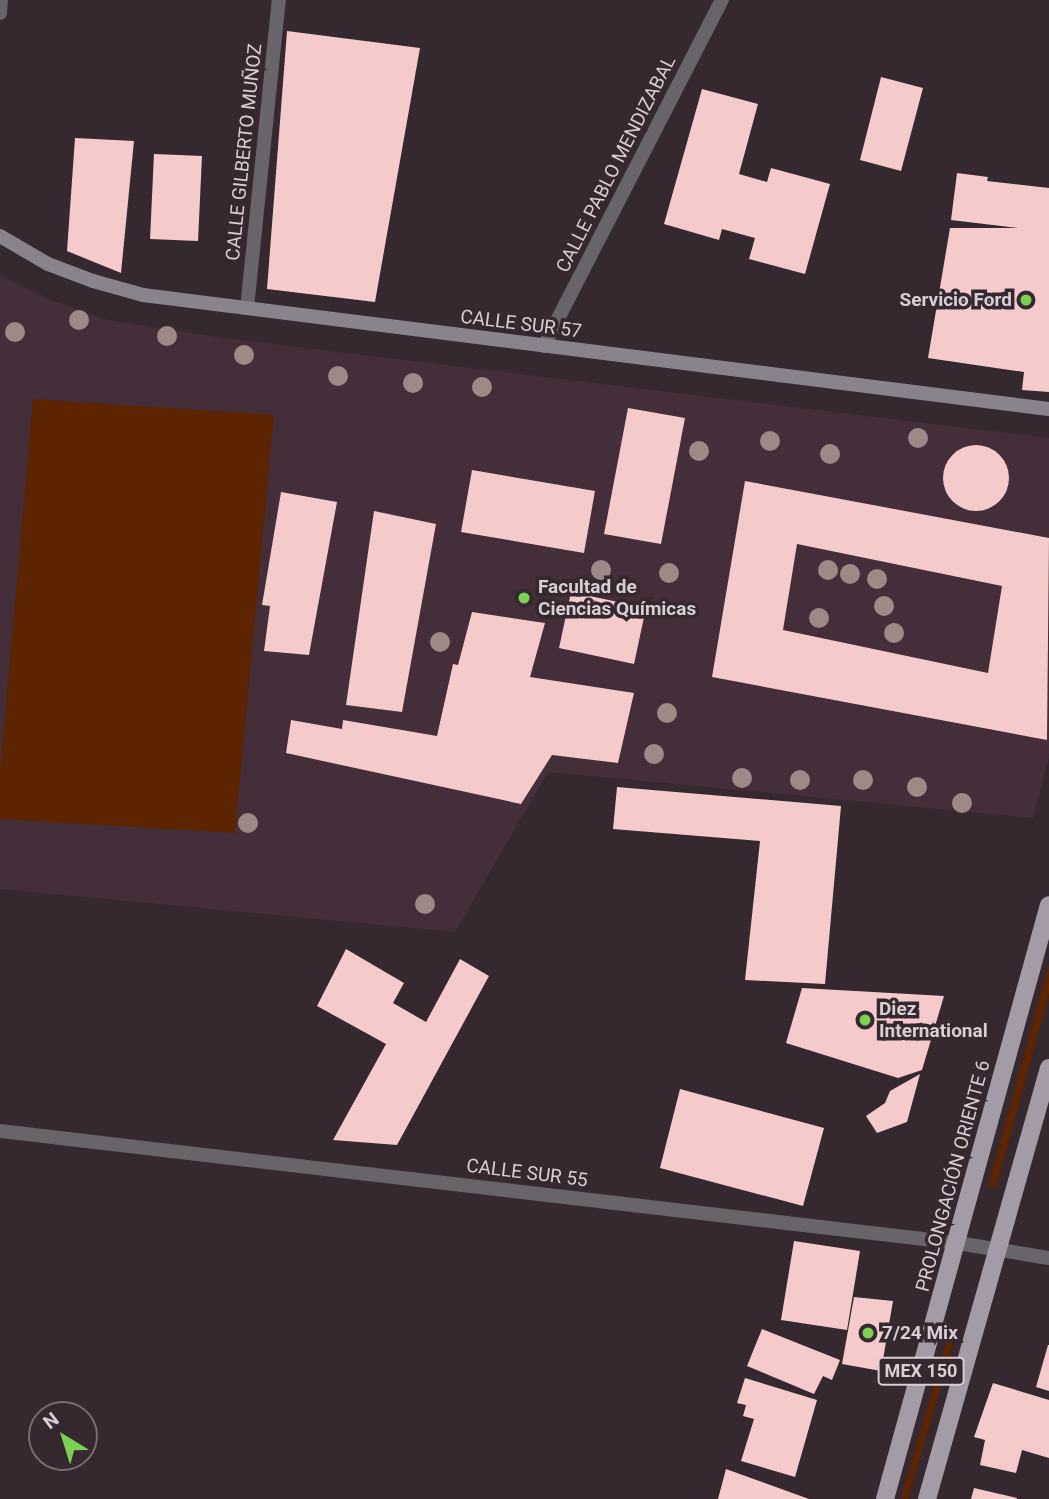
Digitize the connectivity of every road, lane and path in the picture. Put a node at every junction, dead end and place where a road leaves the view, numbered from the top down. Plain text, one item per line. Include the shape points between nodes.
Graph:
1 (1, 0) edge
2 (279, 0) edge
3 (722, 0) edge
4 (0, 13) edge
5 (0, 236) edge
6 (247, 308) junction
7 (544, 346) junction
8 (1049, 409) edge
9 (1049, 905) edge
10 (1049, 1068) edge
11 (0, 1131) edge
12 (958, 1243) junction
13 (999, 1249) junction
14 (1049, 1258) edge
15 (885, 1499) edge
16 (927, 1499) edge

1 - 4 street
2 - 6 street, CALLE GILBERTO MUÑOZ
3 - 7 street, CALLE PABLO MENDIZABAL
5 - 6 main road, CALLE SUR 57 via 48,264 93,281 143,295
6 - 7 main road, CALLE SUR 57
7 - 8 main road, CALLE SUR 57
9 - 12 main road, PROLONGACIÓN ORIENTE 6 / MEX 150
10 - 13 main road, MEX 150
11 - 12 street, CALLE SUR 55
12 - 13 street, CALLE SUR 55
12 - 15 main road, PROLONGACIÓN ORIENTE 6 / MEX 150
13 - 14 street, CALLE SUR 55
13 - 16 main road, MEX 150

